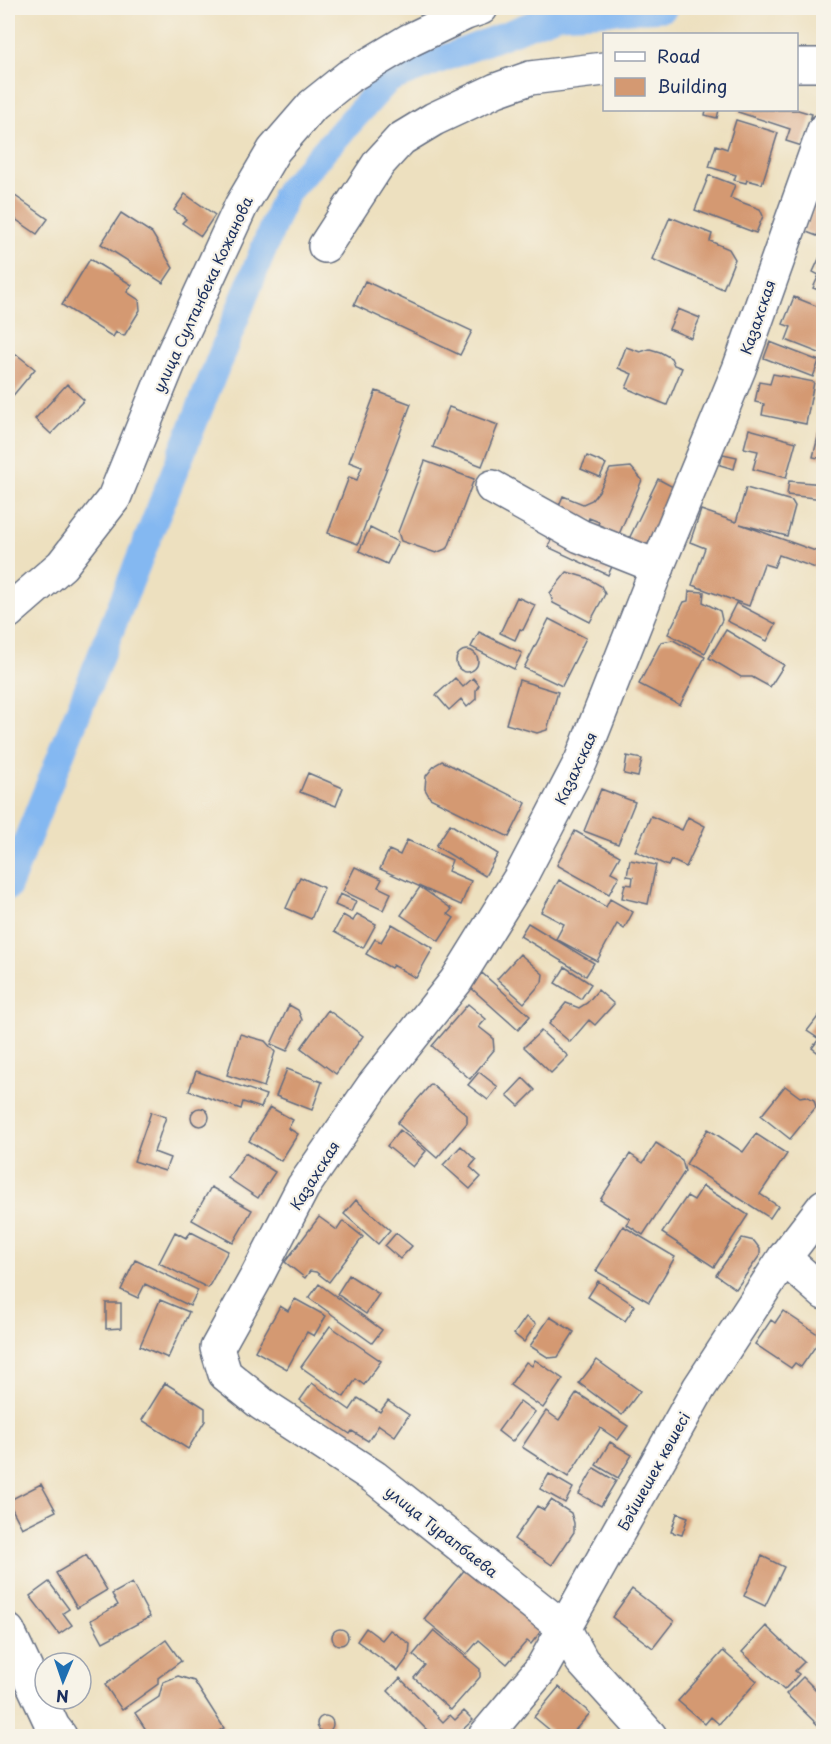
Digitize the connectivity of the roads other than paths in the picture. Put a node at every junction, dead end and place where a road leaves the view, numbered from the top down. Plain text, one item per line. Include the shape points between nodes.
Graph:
1 (481, 8) edge
2 (798, 65) edge
3 (824, 65) edge
4 (603, 69) edge
5 (824, 130) edge
6 (326, 246) dead end
7 (492, 487) dead end
8 (658, 567) junction
9 (8, 612) edge
10 (824, 1206) edge
11 (784, 1258) junction
12 (824, 1293) edge
13 (217, 1348) joint
14 (564, 1628) junction
15 (8, 1630) edge
16 (60, 1737) edge
17 (485, 1737) edge
18 (650, 1737) edge

1 - 9 street, улица Султанбека Кожанова via 410,40 348,77 313,105 274,150 231,226 114,498 62,565
2 - 3 street
4 - 6 street via 530,78 434,119 401,139 379,163
5 - 8 street, Казахская via 739,369
7 - 8 street via 580,536
8 - 13 street, Казахская via 581,762 520,878 456,981 373,1086 303,1187
10 - 11 street, Бәйшешек көшесі
11 - 12 street
11 - 14 street, Бәйшешек көшесі via 699,1388
13 - 14 street, улица Турапбаева via 225,1374 262,1404 374,1477
14 - 17 street, Бәйшешек көшесі via 542,1668
14 - 18 street, улица Турапбаева via 582,1660
15 - 16 street

